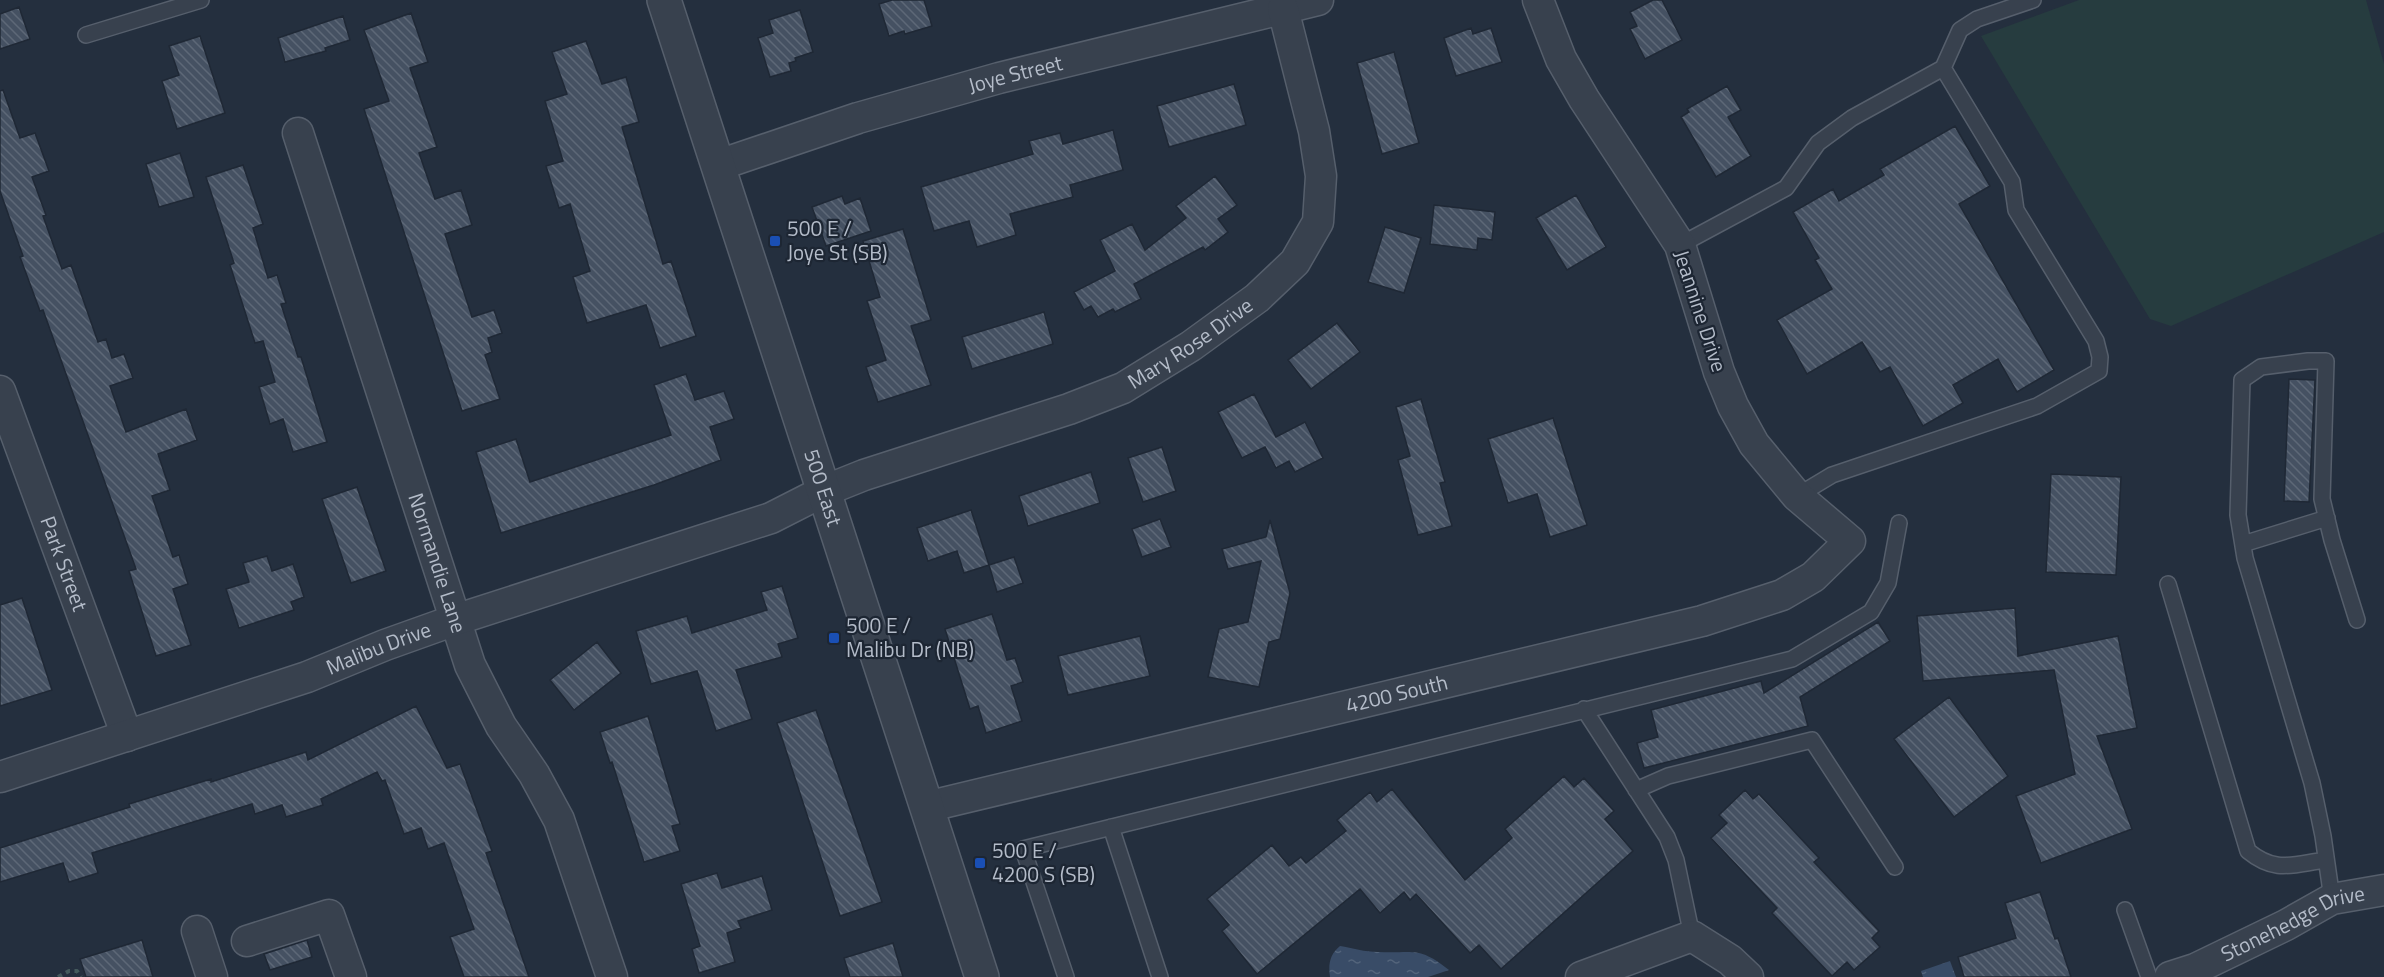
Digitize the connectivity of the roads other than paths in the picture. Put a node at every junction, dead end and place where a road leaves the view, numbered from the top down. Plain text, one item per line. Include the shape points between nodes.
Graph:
1 (201, 0) edge
2 (664, 0) edge
3 (1318, 0) edge
4 (1538, 0) edge
5 (2033, 0) edge
6 (1283, 9) junction
7 (86, 35) dead end
8 (1943, 68) junction
9 (298, 133) dead end
10 (719, 165) junction
11 (1680, 244) junction
12 (0, 391) edge
13 (824, 491) junction
14 (1797, 496) junction
15 (2326, 518) junction
16 (1899, 523) dead end
17 (1850, 541) joint
18 (2243, 544) junction
19 (2168, 584) dead end
20 (455, 620) junction
21 (2357, 620) dead end
22 (1584, 709) junction
23 (127, 736) junction
24 (0, 777) edge
25 (1636, 790) junction
26 (926, 807) junction
27 (1111, 827) junction
28 (2326, 860) junction
29 (1895, 867) dead end
30 (2384, 890) edge
31 (2332, 899) junction
32 (2125, 910) dead end
33 (197, 931) dead end
34 (1692, 936) junction
35 (247, 941) dead end
36 (212, 977) edge
37 (351, 977) edge
38 (612, 977) edge
39 (982, 977) edge
40 (1066, 977) edge
41 (1160, 977) edge
42 (1581, 977) edge
43 (1748, 977) edge
44 (2149, 977) edge
45 (2170, 977) edge

1 - 7 lane
2 - 10 street, 500 East
3 - 6 street, Joye Street
4 - 11 street, Jeannine Drive via 1561,59 1584,99
5 - 8 lane via 1977,19 1960,30
6 - 10 street, Joye Street via 999,78 858,118
6 - 13 street, Mary Rose Drive via 1314,131 1321,176 1318,222 1295,262 1248,305 1122,388
8 - 11 lane via 1852,117 1818,143 1786,188
8 - 14 lane via 2012,183 2016,210 2096,341 2098,371 2037,406 1832,475
9 - 20 street, Normandie Lane
10 - 13 street, 500 East
11 - 14 street, Jeannine Drive via 1732,406 1754,444
12 - 23 street, Park Street
13 - 20 street, Malibu Drive via 771,518
13 - 26 street, 500 East
14 - 17 street, Jeannine Drive
15 - 18 lane
15 - 18 lane via 2322,499 2326,361 2261,367 2242,380 2238,515
15 - 21 lane
16 - 22 lane via 1887,584 1871,612 1792,659
17 - 26 street, 4200 South via 1813,576 1782,595 1711,619
18 - 28 lane via 2312,783
19 - 28 lane via 2248,850 2262,862 2280,866
20 - 23 street, Malibu Drive via 307,677
20 - 38 street, Normandie Lane via 470,665 501,726 559,820
22 - 25 lane
22 - 27 lane
23 - 24 street, Malibu Drive
25 - 29 lane via 1668,776 1812,740
25 - 34 lane via 1673,852
26 - 39 street, 500 East
27 - 40 lane via 1023,849
27 - 41 lane
28 - 31 lane
30 - 31 street, Stonehedge Drive
31 - 45 street, Stonehedge Drive via 2195,969
32 - 44 lane
33 - 36 street
34 - 42 street
34 - 43 street via 1730,960
35 - 37 street via 329,915

